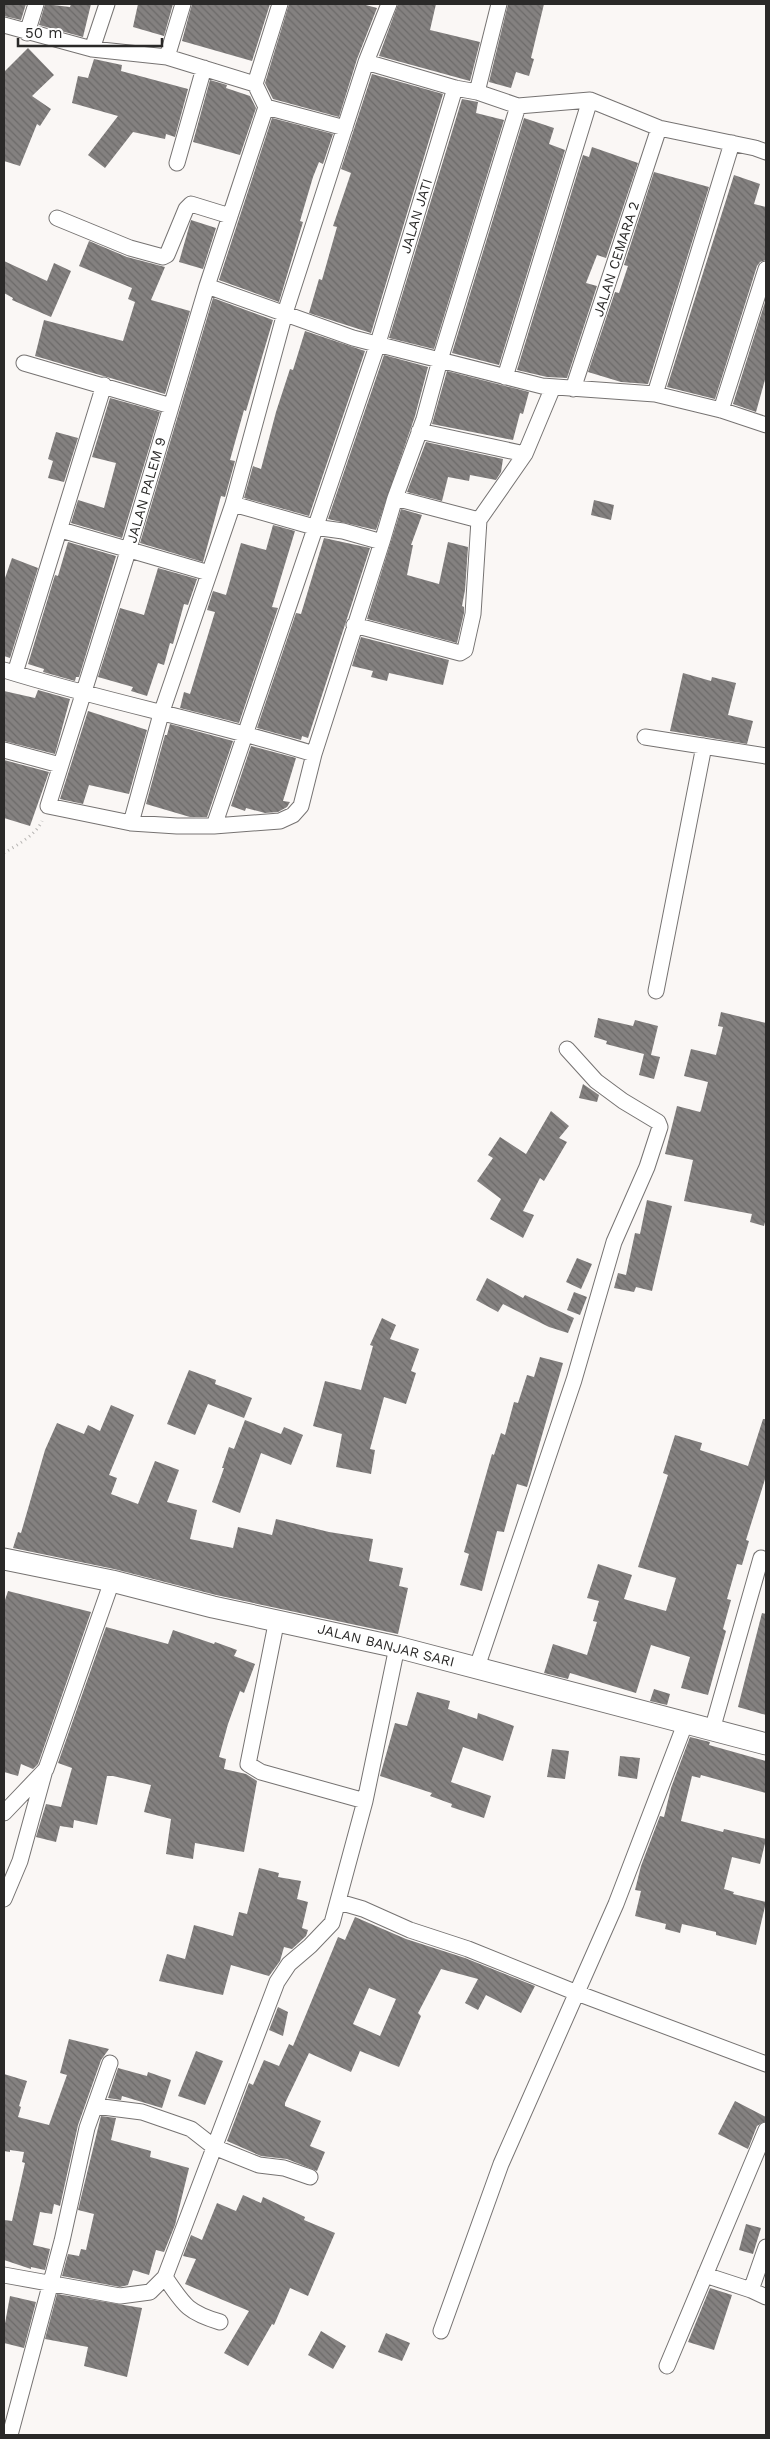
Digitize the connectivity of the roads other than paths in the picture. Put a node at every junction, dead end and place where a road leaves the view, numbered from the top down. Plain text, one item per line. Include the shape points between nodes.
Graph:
1 (36, 4) edge
2 (107, 4) edge
3 (183, 4) edge
4 (280, 4) edge
5 (389, 4) edge
6 (499, 4) edge
7 (4, 25) edge
8 (27, 33) junction
9 (92, 49) junction
10 (168, 57) junction
11 (366, 62) junction
12 (204, 68) junction
13 (255, 84) junction
14 (455, 88) junction
15 (477, 92) junction
16 (590, 100) junction
17 (518, 106) junction
18 (266, 107) junction
19 (345, 128) junction
20 (659, 128) junction
21 (732, 143) junction
22 (766, 152) edge
23 (177, 163) dead end
24 (230, 216) junction
25 (57, 218) dead end
26 (766, 269) edge
27 (207, 286) junction
28 (285, 313) junction
29 (378, 343) junction
30 (440, 360) junction
31 (24, 363) dead end
32 (505, 377) junction
33 (104, 386) junction
34 (553, 387) junction
35 (573, 389) junction
36 (656, 394) junction
37 (171, 406) junction
38 (721, 410) junction
39 (766, 425) edge
40 (419, 431) junction
41 (524, 454) junction
42 (395, 498) junction
43 (233, 504) junction
44 (479, 520) junction
45 (314, 527) junction
46 (61, 530) junction
47 (382, 542) junction
48 (129, 548) junction
49 (209, 573) junction
50 (354, 625) junction
51 (10, 671) edge
52 (84, 694) junction
53 (160, 714) junction
54 (245, 732) junction
55 (645, 737) dead end
56 (704, 746) junction
57 (4, 750) edge
58 (314, 754) junction
59 (766, 756) edge
60 (60, 766) junction
61 (130, 823) junction
62 (214, 826) junction
63 (656, 991) dead end
64 (567, 1049) dead end
65 (761, 1558) dead end
66 (4, 1559) edge
67 (112, 1581) junction
68 (277, 1619) junction
69 (397, 1647) junction
70 (477, 1667) junction
71 (685, 1724) junction
72 (712, 1730) junction
73 (766, 1744) edge
74 (46, 1769) junction
75 (365, 1801) junction
76 (4, 1813) edge
77 (4, 1899) edge
78 (339, 1902) junction
79 (578, 1993) junction
80 (110, 2063) dead end
81 (766, 2064) edge
82 (95, 2106) junction
83 (766, 2130) edge
84 (214, 2147) junction
85 (310, 2177) dead end
86 (766, 2247) edge
87 (4, 2275) edge
88 (705, 2275) junction
89 (165, 2277) junction
90 (49, 2284) junction
91 (751, 2290) junction
92 (766, 2297) edge
93 (220, 2322) dead end
94 (441, 2331) dead end
95 (667, 2366) dead end
96 (10, 2435) edge

1 - 8 street
2 - 9 street
3 - 10 street
4 - 13 street
5 - 11 street
6 - 15 street
7 - 8 street
8 - 9 street
9 - 10 street
10 - 12 street
11 - 14 street
11 - 19 street
12 - 13 street
12 - 23 street
13 - 18 street
14 - 15 street
14 - 29 street, JALAN JATI
15 - 17 street
16 - 17 street
16 - 20 street
16 - 32 street
17 - 30 street
18 - 19 street
18 - 24 street
19 - 28 street
20 - 21 street
20 - 35 street, JALAN CEMARA 2
21 - 22 street
21 - 36 street
24 - 25 street via 191,204 167,255 163,257 130,248
24 - 27 street, JALAN PALEM 9
26 - 38 street
27 - 28 street
27 - 37 street, JALAN PALEM 9
28 - 29 street via 353,338
28 - 43 street
29 - 30 street
29 - 45 street, JALAN JATI
30 - 32 street
30 - 40 street
31 - 33 street
32 - 34 street
33 - 37 street
33 - 46 street
34 - 35 street
34 - 41 street
35 - 36 street
36 - 38 street
37 - 48 street, JALAN PALEM 9
38 - 39 street
40 - 41 street
40 - 42 street
41 - 44 street
42 - 44 street
42 - 47 street
43 - 45 street
43 - 49 street
44 - 50 street via 473,614 465,650 460,653
45 - 47 street
45 - 54 street, JALAN JATI
46 - 48 street
46 - 51 street
47 - 50 street
48 - 49 street
48 - 52 street, JALAN PALEM 9
49 - 53 street
50 - 58 street
51 - 52 street
52 - 53 street
52 - 60 street, JALAN PALEM 9
53 - 54 street
53 - 61 street
54 - 58 street
54 - 62 street, JALAN JATI
55 - 56 street
56 - 59 street
56 - 63 street
57 - 60 street
58 - 62 street via 302,806 293,815 280,821
60 - 61 street, JALAN PALEM 9 via 48,806
61 - 62 street
64 - 70 street via 596,1081 654,1118 660,1127 614,1242 574,1380
65 - 72 street
66 - 67 street, JALAN BANJAR SARI
67 - 68 street, JALAN BANJAR SARI via 213,1607
67 - 74 street
68 - 69 street, JALAN BANJAR SARI
68 - 75 street via 248,1764 261,1772
69 - 70 street, JALAN BANJAR SARI
69 - 75 street
70 - 71 street, JALAN BANJAR SARI
71 - 72 street, JALAN BANJAR SARI
71 - 79 street
72 - 73 street, JALAN BANJAR SARI
74 - 76 street
74 - 77 street via 20,1861
75 - 78 street
78 - 79 street
78 - 84 street via 332,1923 289,1964 277,1982
79 - 81 street
79 - 94 street via 501,2164
80 - 82 street
82 - 84 street via 126,2108 183,2126
82 - 90 street
83 - 88 street
84 - 85 street via 259,2165 284,2168
84 - 89 street
86 - 91 street
87 - 90 street
88 - 91 street
88 - 95 street
89 - 90 street via 150,2292 120,2296
89 - 93 street via 185,2307
90 - 96 street
91 - 92 street

